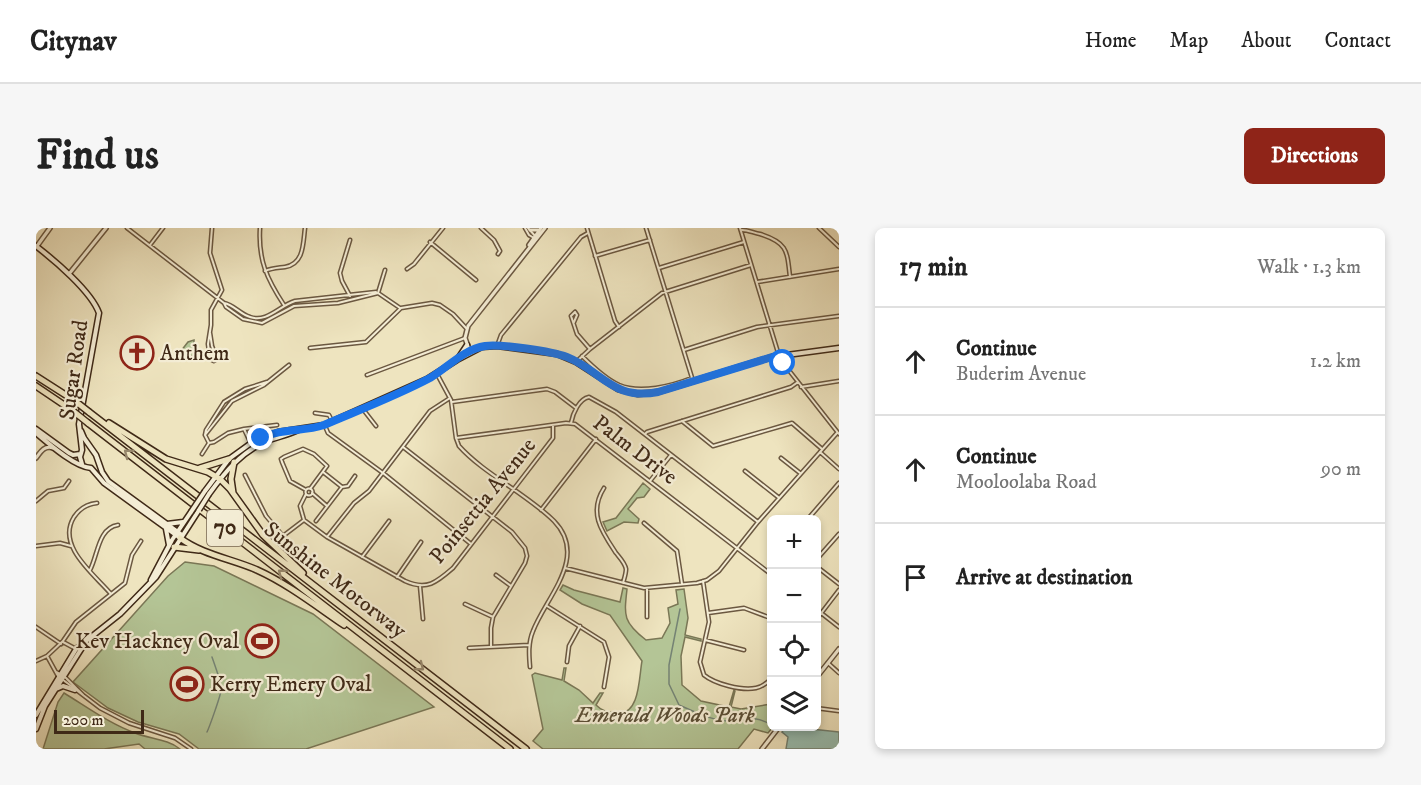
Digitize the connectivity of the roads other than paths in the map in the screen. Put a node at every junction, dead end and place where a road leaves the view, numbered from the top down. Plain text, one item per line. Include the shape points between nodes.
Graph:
1 (50, 228) edge
2 (106, 228) edge
3 (126, 228) edge
4 (163, 228) edge
5 (212, 228) edge
6 (260, 228) edge
7 (305, 228) edge
8 (442, 228) edge
9 (481, 228) edge
10 (528, 228) edge
11 (587, 228) edge
12 (646, 228) edge
13 (819, 228) edge
14 (542, 229) edge
15 (741, 229) edge
16 (588, 233) junction
17 (529, 235) junction
18 (535, 237) junction
19 (350, 240) dead end
20 (650, 240) junction
21 (430, 242) junction
22 (744, 242) junction
23 (529, 244) junction
24 (150, 245) junction
25 (36, 246) edge
26 (839, 247) edge
27 (498, 254) dead end
28 (595, 256) junction
29 (752, 265) junction
30 (659, 268) junction
31 (407, 269) dead end
32 (839, 269) edge
33 (385, 270) dead end
34 (265, 271) junction
35 (69, 274) junction
36 (790, 277) junction
37 (476, 280) dead end
38 (757, 282) junction
39 (666, 291) junction
40 (378, 293) junction
41 (218, 298) junction
42 (351, 298) junction
43 (224, 303) junction
44 (284, 305) junction
45 (401, 309) junction
46 (839, 316) edge
47 (574, 322) dead end
48 (770, 325) junction
49 (619, 327) junction
50 (466, 328) junction
51 (210, 333) junction
52 (465, 338) junction
53 (466, 345) junction
54 (497, 346) junction
55 (310, 348) dead end
56 (839, 348) edge
57 (590, 349) junction
58 (684, 350) junction
59 (470, 352) junction
60 (582, 356) junction
61 (779, 356) junction
62 (457, 360) junction
63 (576, 362) junction
64 (289, 365) dead end
65 (437, 374) junction
66 (367, 375) dead end
67 (36, 376) edge
68 (693, 379) junction
69 (839, 381) edge
70 (798, 382) junction
71 (36, 387) edge
72 (801, 387) junction
73 (450, 398) junction
74 (452, 402) junction
75 (362, 408) junction
76 (576, 408) junction
77 (81, 412) junction
78 (315, 413) dead end
79 (100, 420) junction
80 (332, 421) junction
81 (682, 421) junction
82 (571, 423) junction
83 (81, 424) joint
84 (277, 425) dead end
85 (324, 425) junction
86 (553, 425) junction
87 (376, 426) dead end
88 (36, 429) edge
89 (244, 429) junction
90 (838, 433) edge
91 (36, 434) edge
92 (645, 435) junction
93 (41, 438) junction
94 (456, 438) junction
95 (596, 439) junction
96 (209, 442) junction
97 (252, 446) junction
98 (403, 447) junction
99 (91, 449) junction
100 (58, 450) junction
101 (41, 451) junction
102 (821, 451) junction
103 (81, 452) junction
104 (202, 454) dead end
105 (671, 455) junction
106 (36, 458) edge
107 (781, 458) dead end
108 (232, 461) junction
109 (97, 462) junction
110 (82, 464) junction
111 (91, 468) junction
112 (198, 469) junction
113 (839, 469) edge
114 (745, 471) dead end
115 (323, 472) junction
116 (383, 473) junction
117 (801, 473) junction
118 (245, 475) dead end
119 (355, 476) dead end
120 (218, 477) junction
121 (69, 481) dead end
122 (650, 481) junction
123 (839, 483) edge
124 (342, 487) junction
125 (604, 488) dead end
126 (310, 489) junction
127 (514, 489) junction
128 (306, 492) junction
129 (312, 493) junction
130 (233, 494) junction
131 (779, 498) junction
132 (36, 501) edge
133 (97, 503) dead end
134 (327, 506) junction
135 (541, 510) junction
136 (193, 513) junction
137 (811, 515) edge
138 (493, 517) junction
139 (304, 520) junction
140 (316, 521) dead end
141 (389, 521) dead end
142 (184, 522) junction
143 (758, 522) junction
144 (644, 523) dead end
145 (118, 525) dead end
146 (167, 526) junction
147 (839, 534) edge
148 (178, 535) junction
149 (283, 536) junction
150 (327, 537) junction
151 (141, 542) dead end
152 (421, 542) dead end
153 (471, 544) junction
154 (36, 546) edge
155 (71, 546) junction
156 (172, 546) junction
157 (737, 548) junction
158 (200, 550) junction
159 (821, 554) edge
160 (299, 555) dead end
161 (362, 557) junction
162 (565, 568) junction
163 (820, 569) edge
164 (90, 570) junction
165 (767, 572) edge
166 (496, 575) dead end
167 (397, 577) junction
168 (703, 581) junction
169 (623, 583) junction
170 (682, 584) junction
171 (839, 584) edge
172 (420, 586) junction
173 (511, 586) junction
174 (647, 588) junction
175 (839, 590) edge
176 (111, 594) junction
177 (465, 604) dead end
178 (546, 605) junction
179 (340, 606) junction
180 (708, 613) junction
181 (821, 613) joint
182 (494, 617) junction
183 (767, 617) edge
184 (647, 618) dead end
185 (423, 619) dead end
186 (580, 626) junction
187 (36, 627) edge
188 (839, 627) edge
189 (362, 634) junction
190 (87, 640) junction
191 (705, 640) junction
192 (62, 643) junction
193 (529, 645) junction
194 (491, 646) junction
195 (470, 648) dead end
196 (76, 649) junction
197 (839, 649) edge
198 (744, 650) dead end
199 (47, 656) junction
200 (36, 661) edge
201 (567, 662) dead end
202 (828, 663) junction
203 (530, 667) dead end
204 (839, 673) edge
205 (60, 675) junction
206 (817, 677) edge
207 (767, 682) edge
208 (603, 687) dead end
209 (75, 690) junction
210 (52, 695) junction
211 (85, 697) junction
212 (821, 709) edge
213 (839, 711) edge
214 (36, 715) edge
215 (36, 729) edge
216 (776, 731) edge
217 (192, 749) edge
218 (510, 749) edge
219 (526, 749) edge
220 (762, 749) edge

1 - 25 street
2 - 35 street
3 - 24 street
4 - 24 street
5 - 41 street via 210,253 222,290
6 - 34 street via 259,249
7 - 34 street via 298,261
8 - 21 street
9 - 27 street via 496,243
10 - 14 street
10 - 17 street
10 - 18 street
11 - 16 street
12 - 20 street
13 - 26 street
14 - 18 street
15 - 22 street
15 - 36 street via 781,243
16 - 28 street
16 - 54 street via 498,338
17 - 18 street
17 - 23 street
18 - 23 street
19 - 42 street via 340,273
20 - 28 street
20 - 30 street
21 - 31 street
21 - 37 street
22 - 29 street
22 - 30 street
23 - 50 street
24 - 41 street
25 - 35 main road, Sugar Road
28 - 49 street
29 - 38 street
29 - 39 street
30 - 39 street
32 - 36 street
33 - 40 street
34 - 44 street
35 - 77 main road, Sugar Road via 96,305 99,317
36 - 38 street
38 - 48 street
39 - 49 street
39 - 58 street
40 - 42 street
40 - 45 street
41 - 43 street
41 - 51 street via 211,310
42 - 43 street via 338,303 294,306 262,323 243,319
42 - 44 street
43 - 44 street via 257,319
45 - 50 street via 435,303
45 - 55 street via 368,342
46 - 48 street
47 - 57 street via 577,334
48 - 58 street
48 - 61 street
49 - 57 street
50 - 52 street
51 - 51 street via 216,358 214,361 210,359
52 - 53 street
52 - 66 street
53 - 59 street
53 - 62 main road
54 - 59 main road
54 - 63 main road via 557,354
56 - 61 main road
57 - 60 street
58 - 68 street
59 - 62 main road
60 - 63 street
60 - 68 street via 624,386 647,388
61 - 68 main road
61 - 70 street
62 - 65 main road
63 - 68 main road via 610,386 632,393 651,393
64 - 96 street via 272,380 245,389 224,402 205,435
65 - 73 street
65 - 75 main road
67 - 79 highway, Sunshine Motorway / 70, bridge
69 - 72 street
70 - 72 street
70 - 81 street
189 -> 71 highway, Sunshine Motorway / 70, bridge
72 - 90 street
73 - 74 street
73 - 98 street via 430,411
74 - 76 street via 547,389
74 - 94 street
75 - 80 main road
75 - 87 street
76 - 82 street
76 - 92 street via 589,397
77 - 83 street, Sugar Road
77 - 103 main road
78 - 80 street via 328,415
79 - 112 highway via 166,459
79 - 179 highway, Sunshine Motorway / 70
80 - 85 main road
81 - 92 street
81 - 102 street via 713,447 792,423
82 - 86 street, Palm Drive
82 - 95 street, Palm Drive
83 - 99 main road, Sugar Road
84 - 89 street
85 - 97 main road
85 - 116 street via 328,433
86 - 94 street, Palm Drive
86 - 127 street, Poinsettia Avenue via 553,438
88 - 103 main road via 69,453
89 - 96 street
89 - 97 street
90 - 102 street
91 - 93 main road
92 - 105 street
93 - 100 main road
93 - 101 street
94 - 127 street via 463,450
95 - 122 street, Palm Drive
95 - 135 street
96 - 104 street
97 - 108 main road
98 - 116 street
98 - 138 street
99 - 103 main road
99 - 109 main road
100 - 101 street via 48,447
100 - 110 main road
101 - 106 street
102 - 113 street
102 - 117 street
103 - 110 main road
105 - 122 street
105 - 143 street
107 - 117 street
108 - 112 highway
108 - 120 main road
108 - 130 highway
109 - 111 main road
109 - 146 main road via 108,481
110 - 111 main road
111 - 146 main road via 104,483
112 - 120 highway
114 - 131 street
115 - 124 street
115 - 126 street
115 - 128 street via 326,463 305,449 282,459 290,481
116 - 150 street
116 - 153 street
117 - 131 street
118 - 149 street via 266,516
119 - 124 street via 348,486
120 - 130 highway
120 - 136 main road, bridge
121 - 132 street via 64,488 48,491
122 - 157 street, Palm Drive
123 - 137 street
124 - 134 street
125 - 169 street via 597,518 625,565
126 - 128 street
126 - 129 street
127 - 135 street
127 - 138 street, Poinsettia Avenue
128 - 129 street
128 - 139 street via 300,506
129 - 134 street
130 - 179 highway via 268,541
131 - 143 street
133 - 155 street via 86,505 75,515 69,531
134 - 140 street
135 - 162 street via 562,534 567,549
136 - 142 main road
136 - 148 main road
138 - 153 street, Poinsettia Avenue
138 - 173 street via 514,534 526,551 525,563
139 - 149 street
139 - 150 street, Poinsettia Avenue
141 - 161 street
142 - 146 main road
142 - 148 main road
143 - 157 street
144 - 170 street via 676,551
145 - 164 street via 102,537
146 - 148 main road
146 - 156 main road
147 - 159 street
148 - 156 main road
148 - 158 highway
149 - 160 street
150 - 161 street, Poinsettia Avenue
151 - 176 street via 132,555 126,582
152 - 167 street
153 - 172 street, Poinsettia Avenue via 446,574
154 - 155 street
155 - 164 street
156 - 158 highway
156 - 190 main road via 156,577 131,604
157 - 165 street, Palm Drive
157 - 168 street via 719,571
158 - 189 highway via 255,569
161 - 167 street, Poinsettia Avenue
162 - 169 street
162 - 178 street
163 - 171 street
164 - 176 street
166 - 173 street
167 - 172 street, Poinsettia Avenue
168 - 170 street
168 - 180 street
169 - 174 street
170 - 174 street
172 - 185 street
173 - 182 street
174 - 184 street
175 - 181 street
176 - 192 street via 76,622
177 - 182 street
178 - 186 street
178 - 193 street
179 -> 219 highway, Sunshine Motorway / 70
180 - 183 street via 744,608
180 - 191 street
181 - 188 street
182 - 194 street
186 - 201 street via 569,646
186 - 208 street via 600,639 607,649 609,662
187 - 192 street
189 - 218 highway, Sunshine Motorway / 70
190 - 196 main road
190 - 205 main road
191 - 198 street
191 - 207 street via 700,665 709,679 750,689
192 - 196 street
192 - 199 street
193 - 194 street
193 - 203 street
194 - 195 street
196 - 205 main road
197 - 202 street
199 - 200 street
199 - 205 street
202 - 204 street
202 - 206 street
205 - 209 street
205 - 210 main road
205 - 211 street
205 - 214 main road
209 - 210 main road via 63,686
209 - 211 street
210 - 215 main road
211 - 217 street via 122,720 175,738
212 - 213 street
216 - 220 street

